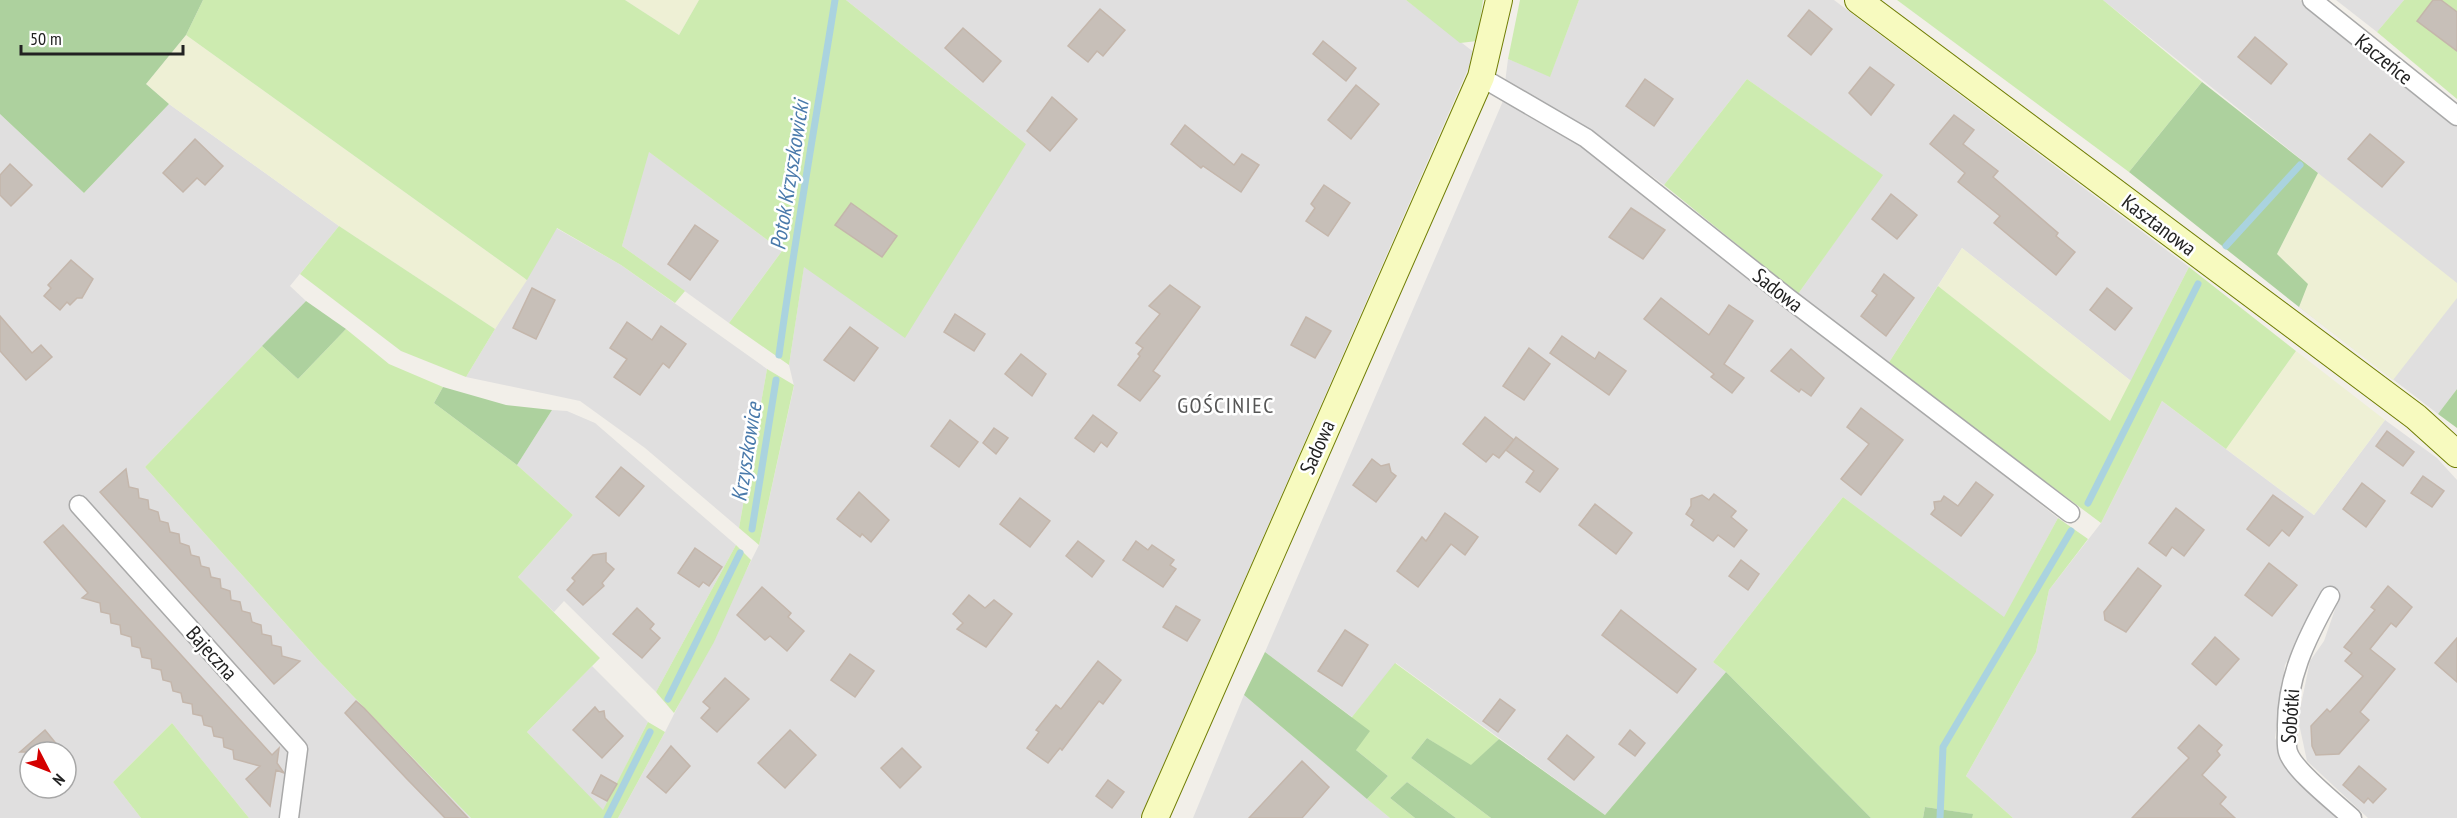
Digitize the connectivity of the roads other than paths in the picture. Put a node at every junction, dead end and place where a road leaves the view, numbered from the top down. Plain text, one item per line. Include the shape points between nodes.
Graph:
1 (1499, 0) edge
2 (1858, 0) edge
3 (2312, 0) edge
4 (1481, 77) junction
5 (2457, 116) edge
6 (2457, 454) edge
7 (79, 506) dead end
8 (2070, 513) dead end
9 (2330, 596) dead end
10 (289, 818) edge
11 (1155, 818) edge
12 (2352, 818) edge

1 - 4 street, Sadowa
2 - 6 street, Kasztanowa via 2416,417
3 - 5 street, Kaczeńce
4 - 8 street, Sadowa via 1586,138
4 - 11 street, Sadowa
7 - 10 street, Bajeczna via 298,748
9 - 12 street, Sobótki via 2296,664 2286,704 2287,745 2288,754 2307,778

